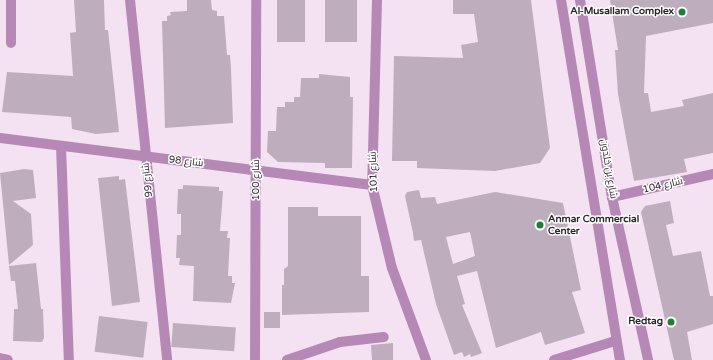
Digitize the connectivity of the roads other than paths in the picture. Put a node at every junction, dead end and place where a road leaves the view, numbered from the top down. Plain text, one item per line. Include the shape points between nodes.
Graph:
1 (11, 0) edge
2 (130, 0) edge
3 (256, 0) edge
4 (377, 0) edge
5 (561, 0) edge
6 (580, 0) edge
7 (11, 43) dead end
8 (0, 138) edge
9 (61, 146) junction
10 (145, 157) junction
11 (257, 170) junction
12 (713, 174) edge
13 (372, 185) junction
14 (612, 197) junction
15 (384, 337) dead end
16 (616, 341) junction
17 (0, 358) edge
18 (8, 360) edge
19 (69, 360) edge
20 (167, 360) edge
21 (255, 360) edge
22 (287, 360) edge
23 (426, 360) edge
24 (554, 360) edge
25 (620, 360) edge
26 (648, 360) edge

1 - 7 street
2 - 10 street, شارع 99
3 - 11 street, شارع 100
4 - 13 street, شارع 101
5 - 16 street, شارع بن خلدون
6 - 14 street, شارع بن خلدون
8 - 9 street, شارع 98
9 - 10 street, شارع 98
9 - 19 street
10 - 11 street, شارع 98
10 - 20 street, شارع 99
11 - 13 street, شارع 98
11 - 21 street, شارع 100
12 - 14 street, شارع 104
13 - 23 street, شارع 101 via 392,268
14 - 26 street, شارع بن خلدون
15 - 22 street via 340,342
16 - 24 street
16 - 25 street, شارع بن خلدون
17 - 18 street

